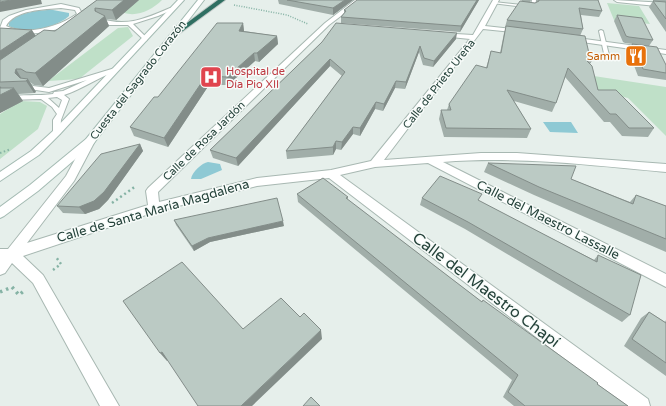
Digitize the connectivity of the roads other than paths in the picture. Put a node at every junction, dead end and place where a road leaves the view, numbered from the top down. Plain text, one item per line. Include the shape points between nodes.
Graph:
1 (180, 0) edge
2 (201, 0) edge
3 (222, 0) edge
4 (359, 0) edge
5 (534, 0) edge
6 (617, 0) edge
7 (495, 1) edge
8 (666, 5) edge
9 (172, 9) junction
10 (75, 20) junction
11 (102, 20) edge
12 (130, 24) junction
13 (326, 24) junction
14 (341, 26) edge
15 (481, 27) junction
16 (601, 31) dead end
17 (25, 32) junction
18 (433, 33) edge
19 (526, 33) edge
20 (174, 35) junction
21 (52, 37) edge
22 (475, 37) junction
23 (145, 38) junction
24 (566, 38) edge
25 (44, 39) edge
26 (605, 43) junction
27 (666, 52) edge
28 (608, 58) dead end
29 (115, 70) junction
30 (99, 76) junction
31 (27, 84) edge
32 (49, 90) junction
33 (59, 94) junction
34 (7, 98) edge
35 (42, 98) junction
36 (60, 114) junction
37 (57, 132) junction
38 (90, 141) junction
39 (429, 160) junction
40 (375, 164) junction
41 (666, 168) edge
42 (331, 174) junction
43 (0, 177) edge
44 (154, 208) junction
45 (0, 213) edge
46 (6, 255) edge
47 (0, 269) edge
48 (666, 281) edge
49 (110, 406) edge
50 (641, 406) edge

1 - 9 street, Cuesta del Sagrado Corazón
2 - 20 street, Cuesta del Sagrado Corazón
3 - 20 highway
4 - 13 street, Calle de Rosa Jardón
5 - 7 lane via 532,7
6 - 8 street
7 - 15 street, Calle de Prieto Ureña
9 - 12 lane
9 - 23 street, Cuesta del Sagrado Corazón
10 - 17 street via 54,28
10 - 17 street via 80,15 77,9 56,7 26,11 2,23 6,30
10 - 21 street
11 - 12 lane via 106,23
12 - 23 lane
13 - 14 street
13 - 44 street, Calle de Rosa Jardón via 152,191
15 - 19 street
15 - 22 street, Calle de Prieto Ureña
16 - 26 lane
17 - 25 street
18 - 22 street
20 - 38 street, Cuesta del Sagrado Corazón
22 - 40 street, Calle de Prieto Ureña
23 - 29 street, Cuesta del Sagrado Corazón
24 - 26 street
26 - 27 street
26 - 28 lane
29 - 30 lane
29 - 37 street, Cuesta del Sagrado Corazón
30 - 32 lane
30 - 33 lane via 77,89
31 - 32 lane via 31,88
32 - 33 lane
33 - 35 lane
33 - 36 lane via 66,99
34 - 35 lane
35 - 36 lane
36 - 37 lane
37 - 43 street, Cuesta del Sagrado Corazón via 35,152
38 - 45 street, Cuesta del Sagrado Corazón
38 - 46 street via 70,178
39 - 40 street, Calle de Santa María Magdalena
39 - 41 street, Calle de Santa María Magdalena via 517,156
39 - 48 street, Calle del Maestro Lassalle
40 - 42 street, Calle de Santa María Magdalena
42 - 44 street, Calle de Santa María Magdalena via 256,182
42 - 50 street, Calle del Maestro Chapí
44 - 46 street, Calle de Santa María Magdalena
46 - 47 street
46 - 49 street via 38,279

